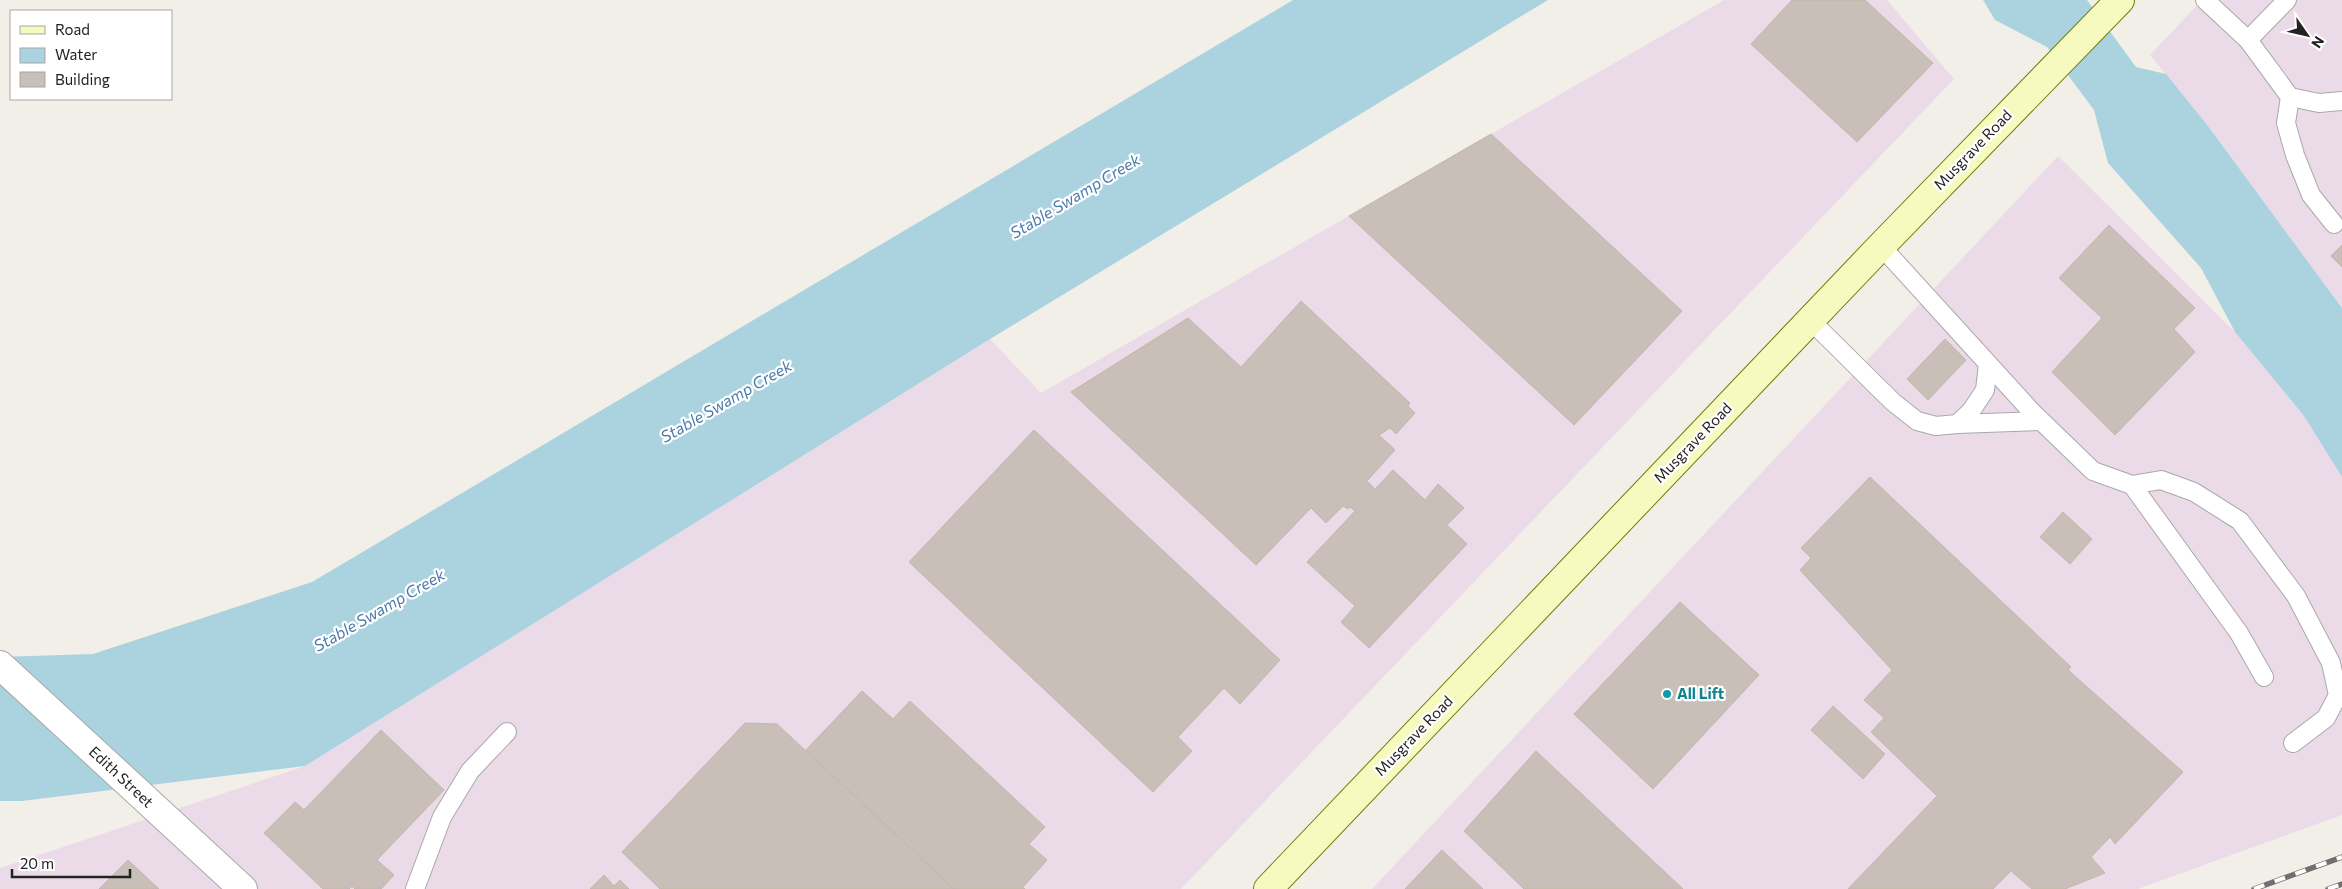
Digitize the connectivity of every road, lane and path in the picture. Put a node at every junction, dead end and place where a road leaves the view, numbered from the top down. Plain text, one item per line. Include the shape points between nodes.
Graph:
1 (2120, 0) edge
2 (2205, 0) edge
3 (2287, 0) edge
4 (2248, 40) junction
5 (2290, 97) junction
6 (2342, 101) edge
7 (2334, 224) dead end
8 (1881, 246) junction
9 (1810, 320) junction
10 (1988, 364) junction
11 (2041, 421) junction
12 (1957, 424) junction
13 (2132, 484) junction
14 (0, 665) edge
15 (2264, 677) dead end
16 (507, 732) dead end
17 (2293, 743) dead end
18 (243, 889) edge
19 (415, 889) edge
20 (1268, 889) edge

1 - 8 street, Musgrave Road
2 - 4 lane
3 - 4 lane
4 - 5 lane
5 - 6 lane via 2319,104
5 - 7 lane via 2286,123 2295,155 2311,195
8 - 9 street, Musgrave Road
8 - 10 lane
9 - 12 lane via 1893,402 1918,421 1936,426
9 - 20 street, Musgrave Road
10 - 11 lane
10 - 12 lane via 1985,390 1971,411
11 - 12 lane
11 - 13 lane via 2093,472
13 - 15 lane via 2239,633
13 - 17 lane via 2161,480 2194,492 2240,520 2296,596 2331,663 2338,695 2326,718
14 - 18 street, Edith Street
16 - 19 lane via 470,770 442,817

